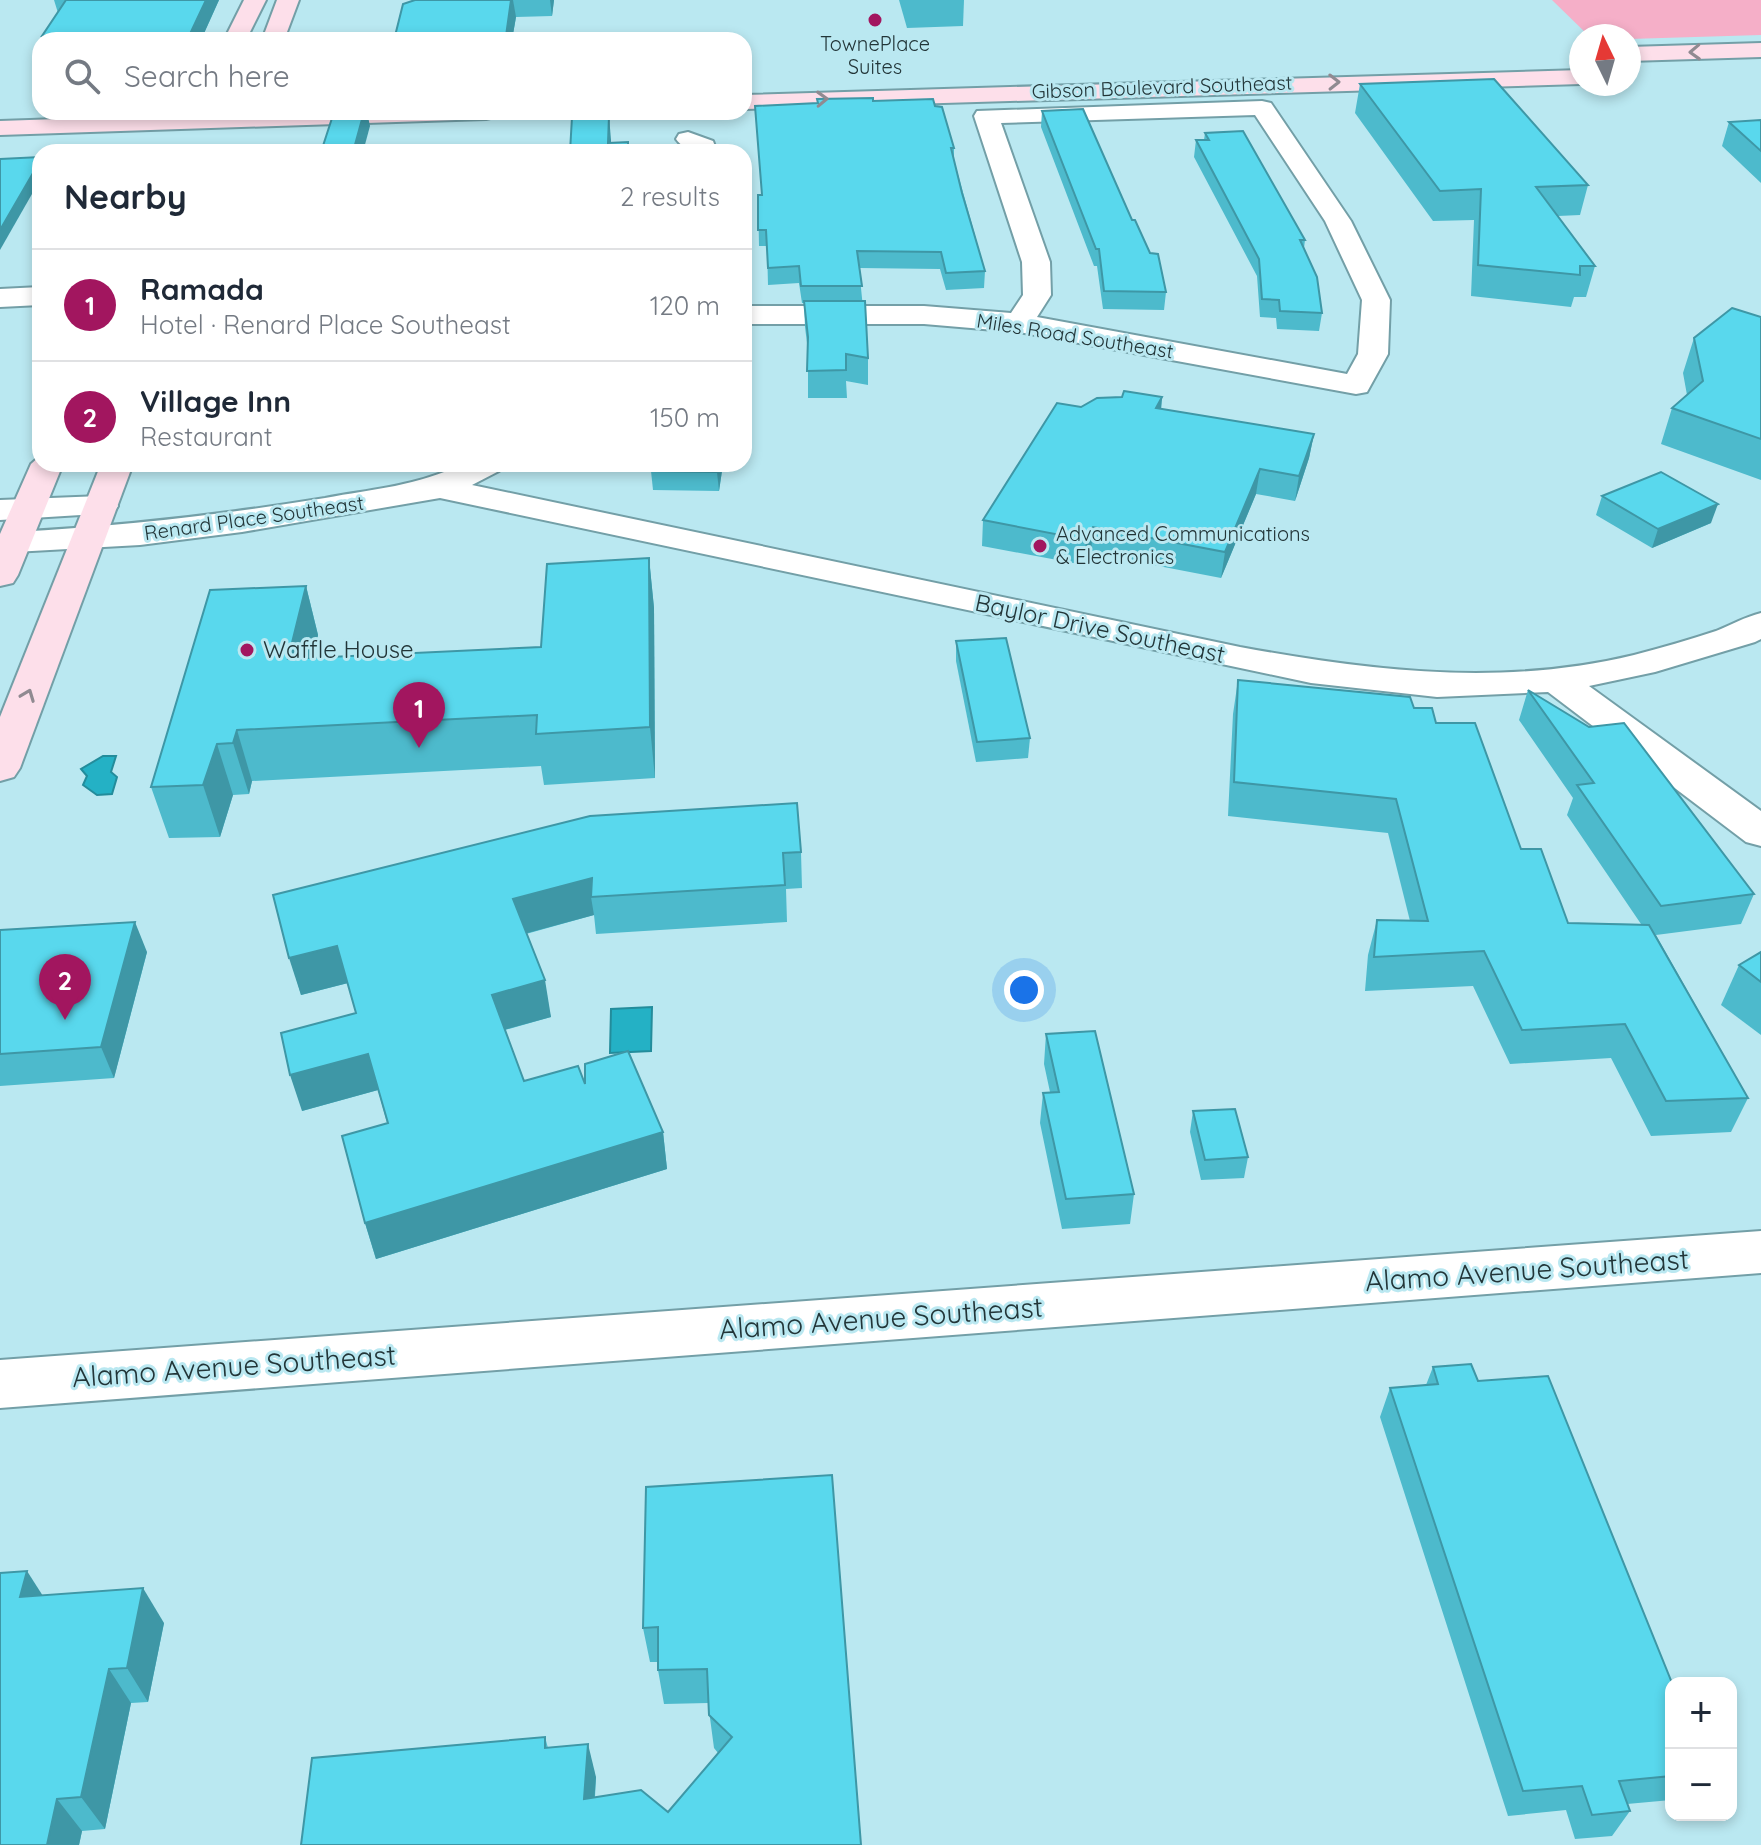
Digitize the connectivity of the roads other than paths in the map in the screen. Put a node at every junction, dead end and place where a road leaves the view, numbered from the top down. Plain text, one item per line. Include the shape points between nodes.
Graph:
1 (255, 0) edge
2 (288, 0) edge
3 (239, 32) edge
4 (276, 32) edge
5 (1761, 50) edge
6 (1641, 54) edge
7 (1569, 55) edge
8 (1470, 57) dead end
9 (1761, 73) edge
10 (1641, 76) edge
11 (819, 77) dead end
12 (1569, 77) edge
13 (752, 80) edge
14 (752, 102) edge
15 (32, 106) edge
16 (0, 107) edge
17 (339, 120) edge
18 (247, 125) edge
19 (190, 126) edge
20 (0, 128) edge
21 (32, 296) edge
22 (0, 298) edge
23 (752, 315) edge
24 (1019, 323) junction
25 (1356, 385) joint
26 (41, 472) edge
27 (114, 472) edge
28 (471, 472) edge
29 (440, 488) junction
30 (14, 510) edge
31 (94, 522) junction
32 (14, 542) junction
33 (0, 575) edge
34 (1761, 624) edge
35 (1556, 680) junction
36 (0, 768) edge
37 (1761, 832) edge
38 (1761, 1252) edge
39 (0, 1384) edge

1 - 3 main road
2 - 4 main road
5 -> 6 main road
7 - 8 main road
9 - 10 main road
11 - 13 main road
14 -> 12 main road, Gibson Boulevard Southeast
15 - 16 main road
17 - 18 main road
18 - 19 main road
19 - 20 main road
21 - 22 street
23 - 24 street, Miles Road Southeast via 924,315
24 - 25 street, Miles Road Southeast
24 - 25 street, Gibson Boulevard Southeast via 1037,295 1036,262 986,116 1262,108 1338,221 1376,300 1373,354
26 - 30 main road
27 - 31 main road
28 - 29 street, Renard Place Southeast
29 - 31 street, Renard Place Southeast via 242,522
29 - 35 street, Baylor Drive Southeast via 1312,671 1463,685
30 - 31 street, Renard Place Southeast
30 - 32 main road
31 - 32 street, Renard Place Southeast
36 -> 31 main road
32 - 33 main road
34 - 35 street, Baylor Drive Southeast via 1644,665
35 - 37 street
38 - 39 street, Alamo Avenue Southeast

